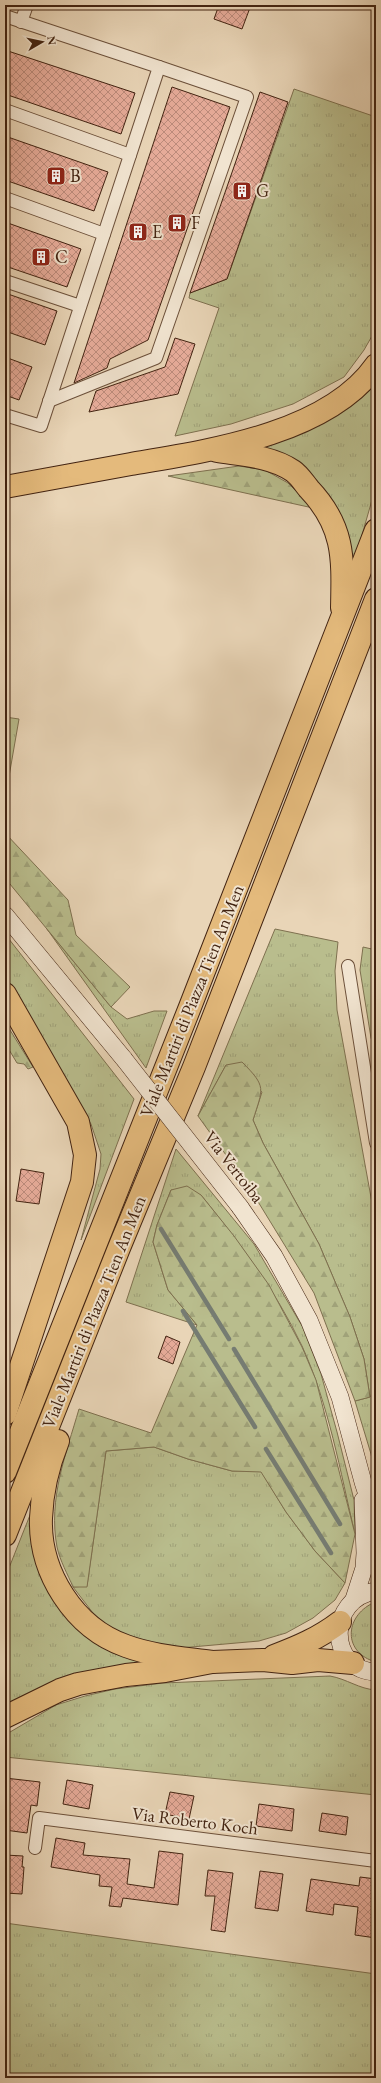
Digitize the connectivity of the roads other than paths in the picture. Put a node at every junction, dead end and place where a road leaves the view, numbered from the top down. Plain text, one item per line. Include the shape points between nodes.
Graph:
1 (27, 5) edge
2 (5, 16) edge
3 (21, 22) junction
4 (159, 67) junction
5 (5, 110) edge
6 (130, 155) junction
7 (5, 198) edge
8 (104, 234) junction
9 (5, 281) edge
10 (80, 306) junction
11 (376, 365) edge
12 (49, 401) junction
13 (5, 415) edge
14 (212, 450) junction
15 (5, 487) edge
16 (376, 530) edge
17 (376, 599) edge
18 (342, 621) junction
19 (5, 915) edge
20 (348, 966) dead end
21 (5, 994) edge
22 (376, 1143) edge
23 (119, 1248) junction
24 (5, 1414) edge
25 (5, 1472) edge
26 (363, 1482) junction
27 (376, 1522) edge
28 (5, 1534) edge
29 (376, 1591) edge
30 (354, 1599) junction
31 (340, 1622) junction
32 (263, 1660) junction
33 (212, 1662) junction
34 (353, 1663) junction
35 (376, 1672) edge
36 (5, 1717) edge
37 (36, 1848) dead end
38 (376, 1861) edge

1 - 3 street
2 - 3 street
3 - 4 street
4 - 6 street
4 - 12 street via 247,97 156,358
5 - 6 street
6 - 8 street
7 - 8 street
8 - 10 street
9 - 10 street
10 - 12 street
11 - 14 highway via 338,402 316,414 293,425
12 - 13 street via 41,426
14 - 15 highway
14 - 18 highway via 261,457 293,471 319,499 337,530 343,565
16 - 18 highway, Viale Martiri di Piazza Tien An Men
17 - 23 highway, Viale Martiri di Piazza Tien An Men via 194,1067
18 - 25 highway, Viale Martiri di Piazza Tien An Men
19 - 26 main road, Via Vertoiba, bridge via 124,1059 240,1207 274,1256 309,1320 340,1397
20 - 22 street
21 - 24 highway via 78,1122 85,1155 82,1182
23 - 28 highway, Viale Martiri di Piazza Tien An Men
23 - 33 highway via 106,1316 48,1467 41,1519 44,1548 51,1574 64,1596 78,1614 103,1635 125,1646 150,1653
26 - 27 main road, Via Vertoiba
26 - 30 main road, Via Vertoiba via 364,1568
29 - 30 main road
30 - 31 main road, Via Vertoiba
31 - 32 highway via 302,1646
31 - 34 main road, Via Vertoiba via 340,1644
32 - 33 highway
32 - 34 highway via 292,1663 318,1660
33 - 36 highway via 78,1684
34 - 35 main road via 362,1669
37 - 38 street, Via Roberto Koch via 39,1818

